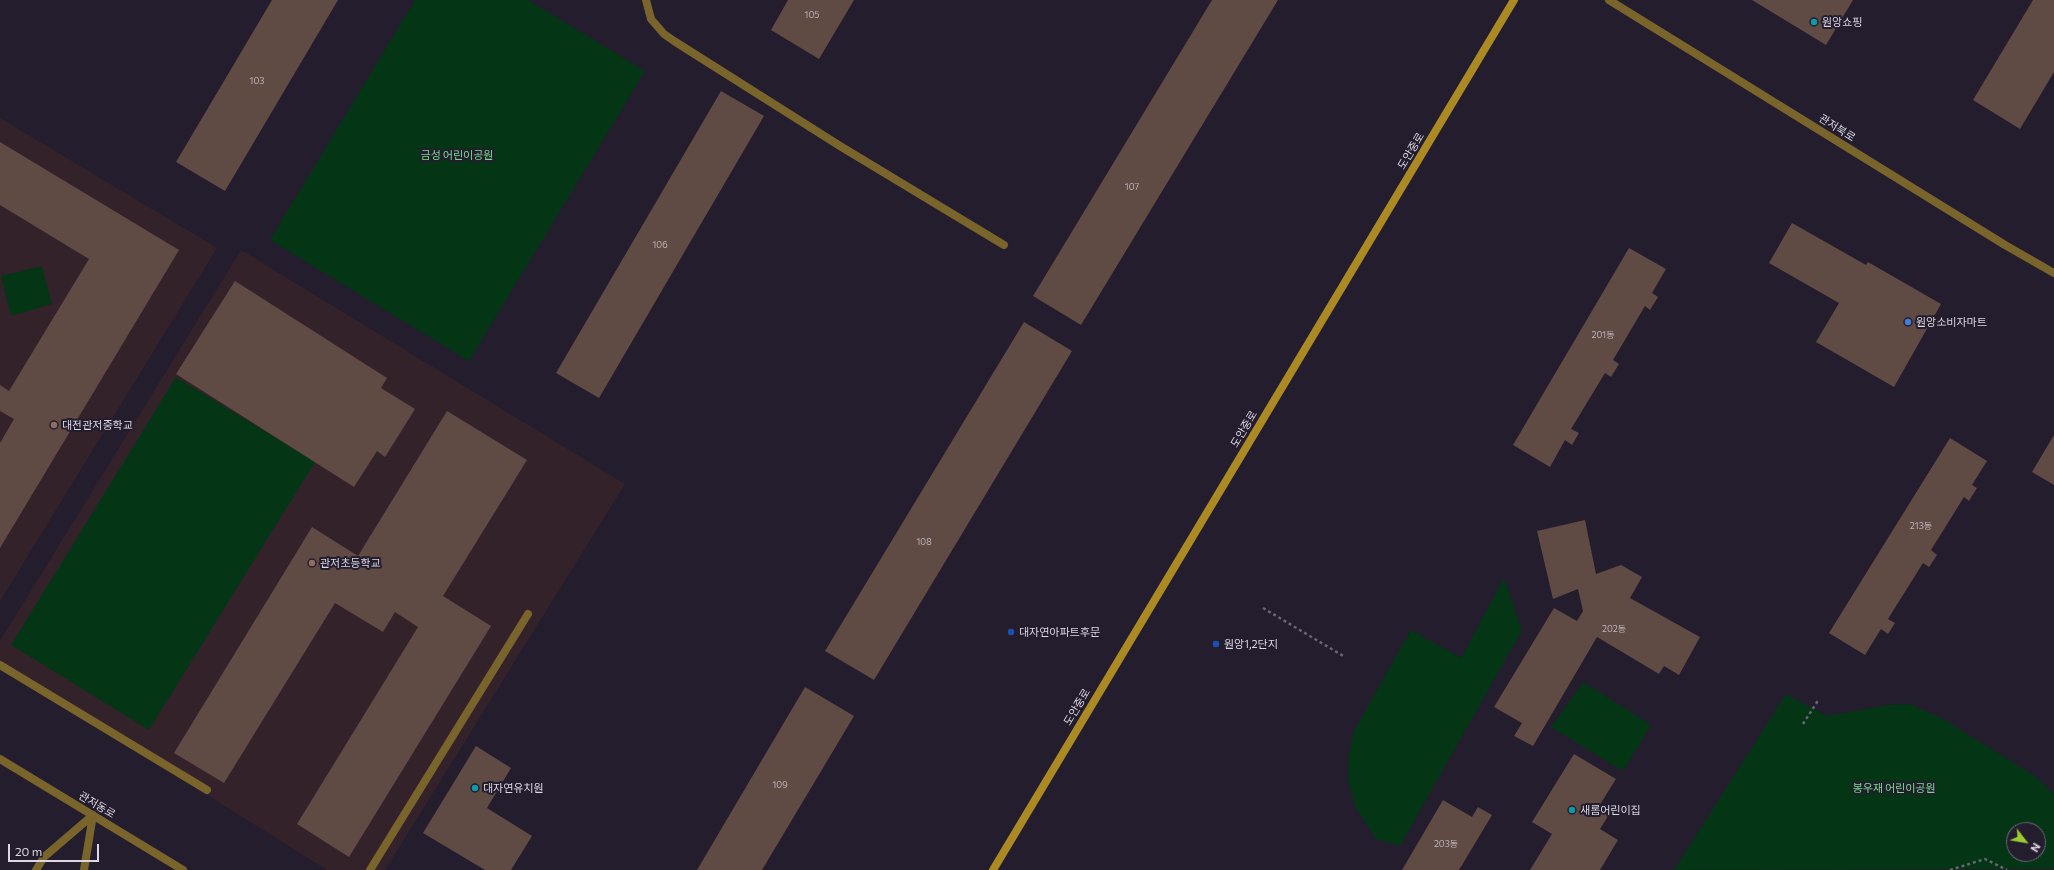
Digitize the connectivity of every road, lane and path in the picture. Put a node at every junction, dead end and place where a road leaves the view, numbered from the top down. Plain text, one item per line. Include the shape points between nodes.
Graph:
1 (646, 0) edge
2 (1514, 0) edge
3 (1609, 0) edge
4 (1004, 245) dead end
5 (2054, 273) edge
6 (1263, 608) dead end
7 (528, 614) dead end
8 (1345, 657) dead end
9 (0, 665) edge
10 (1819, 699) dead end
11 (1803, 724) dead end
12 (0, 759) edge
13 (207, 790) dead end
14 (93, 815) junction
15 (36, 870) edge
16 (84, 870) edge
17 (183, 870) edge
18 (370, 870) edge
19 (993, 870) edge
20 (1950, 870) edge
21 (2007, 870) edge

1 - 4 street via 651,19 674,41 840,146
2 - 19 street, 도안중로
3 - 5 street, 관저북로
6 - 8 path
7 - 18 street
9 - 13 street
10 - 11 path
12 - 14 street, 관저동로
14 - 15 street via 44,857
14 - 16 street
14 - 17 street, 관저동로
20 - 21 path via 1986,859

